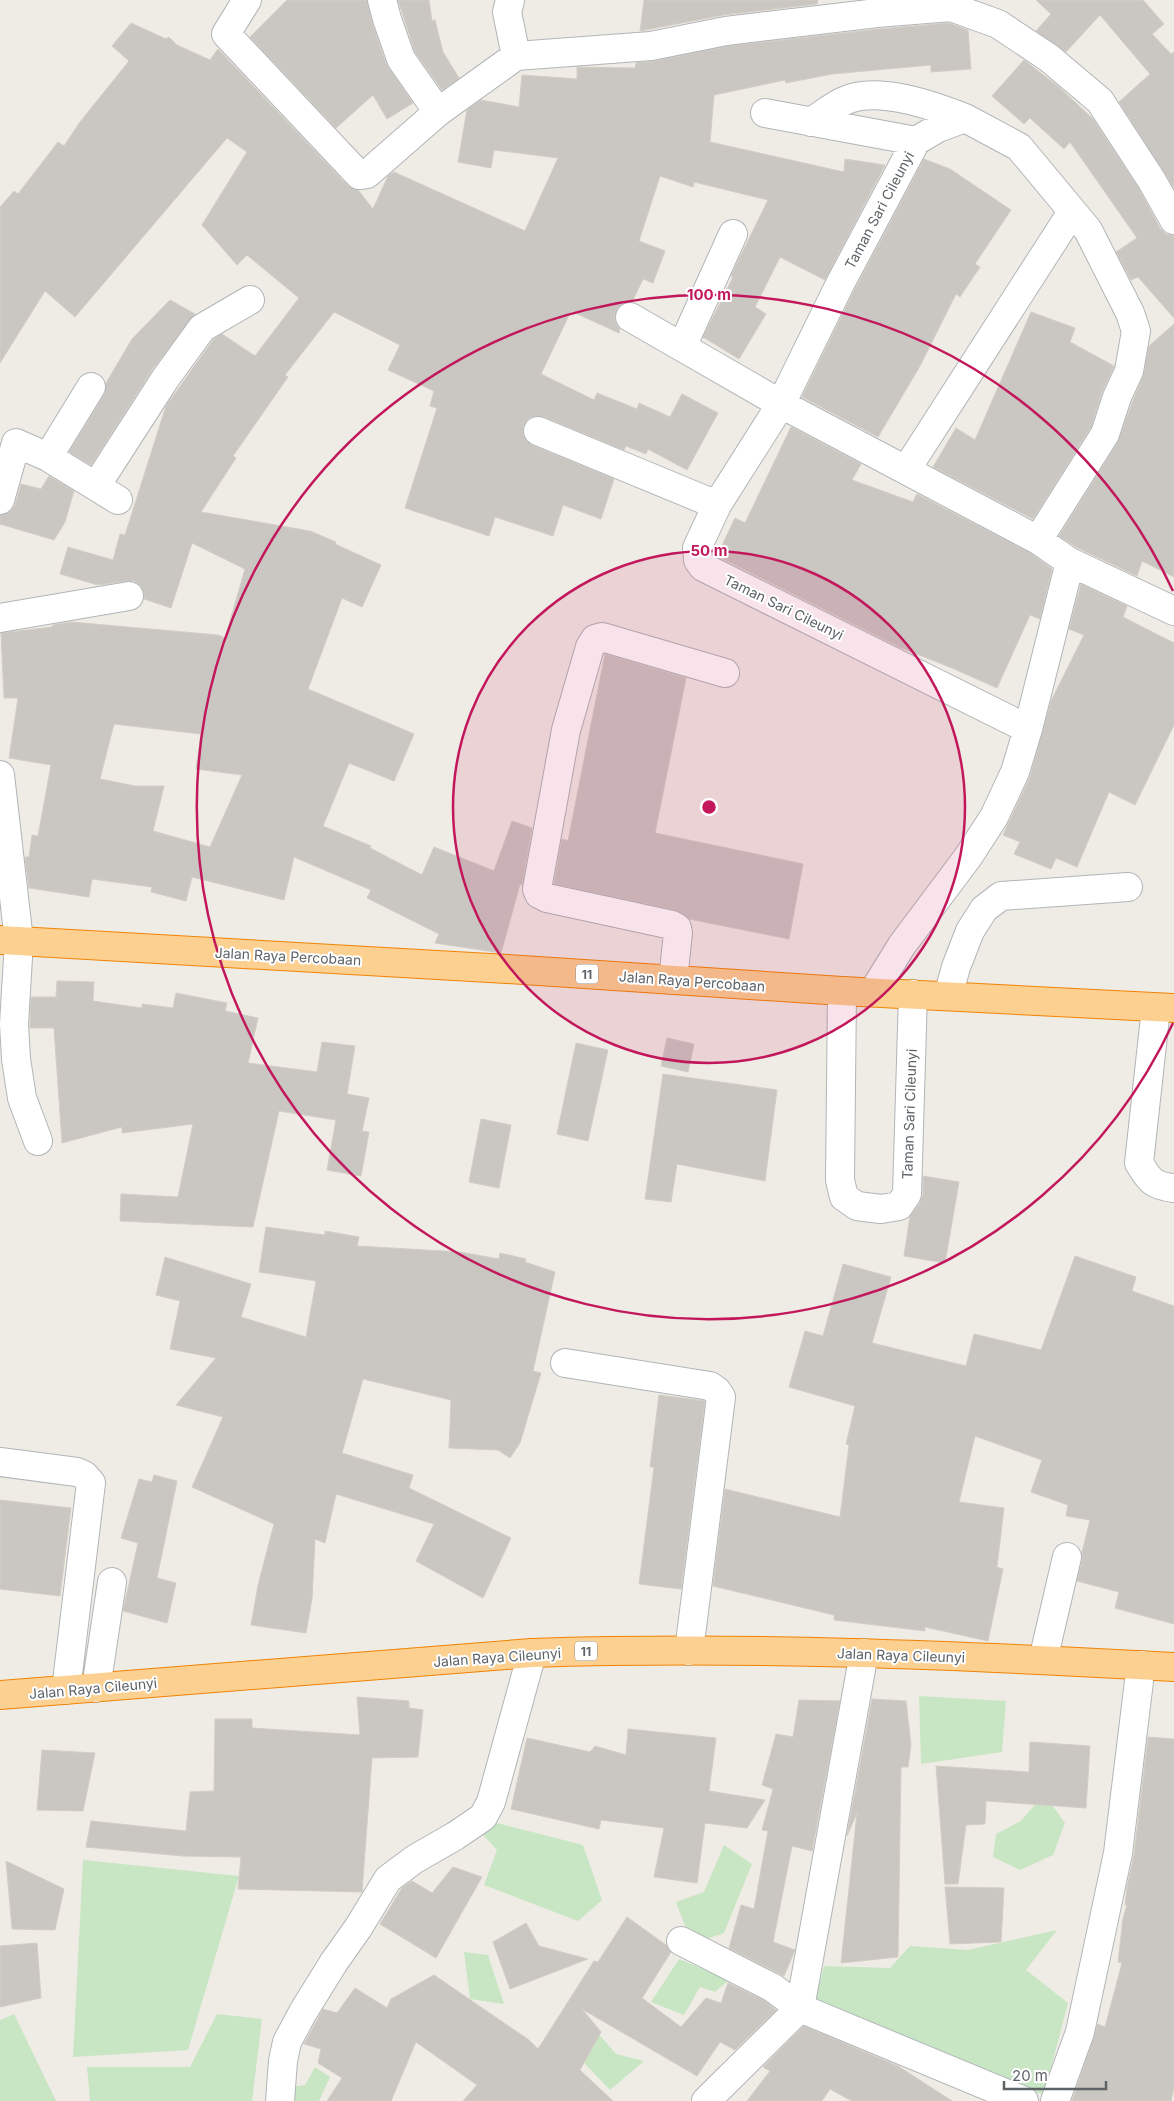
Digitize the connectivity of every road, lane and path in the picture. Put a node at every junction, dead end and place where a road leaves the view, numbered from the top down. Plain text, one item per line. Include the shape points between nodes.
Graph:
1 (247, 0) edge
2 (382, 0) edge
3 (510, 0) edge
4 (516, 56) junction
5 (438, 112) junction
6 (765, 113) dead end
7 (965, 118) junction
8 (811, 122) junction
9 (916, 141) junction
10 (1072, 212) junction
11 (1174, 220) edge
12 (734, 234) dead end
13 (250, 300) dead end
14 (630, 317) dead end
15 (682, 346) junction
16 (91, 387) dead end
17 (781, 404) junction
18 (538, 431) dead end
19 (48, 457) junction
20 (906, 470) junction
21 (0, 500) edge
22 (717, 505) junction
23 (1038, 540) junction
24 (1070, 562) junction
25 (129, 596) dead end
26 (1174, 611) edge
27 (0, 618) edge
28 (725, 673) dead end
29 (1028, 729) junction
30 (0, 775) edge
31 (1128, 887) dead end
32 (9, 941) edge
33 (673, 980) junction
34 (842, 991) junction
35 (873, 992) junction
36 (913, 994) junction
37 (948, 996) junction
38 (1165, 1008) edge
39 (38, 1141) dead end
40 (1174, 1188) edge
41 (565, 1363) dead end
42 (0, 1462) edge
43 (1068, 1558) dead end
44 (112, 1582) dead end
45 (689, 1651) junction
46 (532, 1653) junction
47 (864, 1653) junction
48 (1044, 1660) junction
49 (1141, 1665) junction
50 (1174, 1667) edge
51 (96, 1688) junction
52 (66, 1690) junction
53 (0, 1695) edge
54 (681, 1941) dead end
55 (800, 2008) junction
56 (280, 2101) edge
57 (706, 2101) edge
58 (1024, 2101) edge
59 (1056, 2101) edge

1 - 5 street via 226,34 359,175 367,174
2 - 5 street via 401,59
3 - 4 street via 507,12
4 - 5 street
4 - 11 street via 651,46 726,31 952,6 998,24 1049,58 1100,101
6 - 8 street
7 - 8 street via 932,105 882,96 862,96 845,100
7 - 9 street, Taman Sari Cileunyi
7 - 10 street via 1019,146
8 - 9 street
9 - 17 street, Taman Sari Cileunyi
10 - 20 street
10 - 23 street via 1088,230 1136,331 1129,371 1105,434
12 - 15 street
13 - 19 street via 202,328 165,379 107,493
14 - 15 street
15 - 17 street
16 - 19 street
17 - 20 street
17 - 22 street, Taman Sari Cileunyi
18 - 22 street
19 - 21 street via 16,443
20 - 23 street
22 - 29 street, Taman Sari Cileunyi via 698,548 698,560 703,567
23 - 24 street
24 - 26 street
24 - 29 street
25 - 27 street
28 - 33 street via 602,637 595,639 566,730 536,888 547,898 677,928
29 - 35 street via 1015,772 994,817 902,945
30 - 32 street
31 - 37 street via 1001,896 984,909 970,931
32 - 33 highway, Jalan Raya Percobaan / 11
32 - 39 street via 16,1060 22,1098
33 - 34 highway, Jalan Raya Percobaan / 11
34 - 35 highway, Jalan Raya Percobaan / 11
34 - 36 street, Taman Sari Cileunyi via 840,1180 844,1196 857,1206 881,1209 899,1206 907,1194
35 - 36 highway, Jalan Raya Percobaan / 11
36 - 37 highway, Jalan Raya Percobaan / 11
37 - 38 highway, Jalan Raya Percobaan / 11
38 - 40 street via 1139,1162 1147,1177 1159,1186
41 - 45 street via 710,1386 721,1398
42 - 52 street via 77,1472 91,1483
43 - 48 street
44 - 51 street
45 - 46 highway, Jalan Raya Cileunyi / 11
45 - 47 highway, Jalan Raya Cileunyi / 11
46 - 51 highway, Jalan Raya Cileunyi / 11
46 - 56 street via 487,1810 483,1817 456,1836 415,1858 388,1879 318,1987 287,2042
47 - 48 highway, Jalan Raya Cileunyi / 11
47 - 55 street
48 - 49 highway, Jalan Raya Cileunyi / 11
49 - 50 highway, Jalan Raya Cileunyi / 11
49 - 59 street via 1118,1852 1080,2032
51 - 52 highway, Jalan Raya Cileunyi / 11
52 - 53 highway, Jalan Raya Cileunyi / 11
54 - 55 street via 773,1988
55 - 57 street
55 - 58 street

